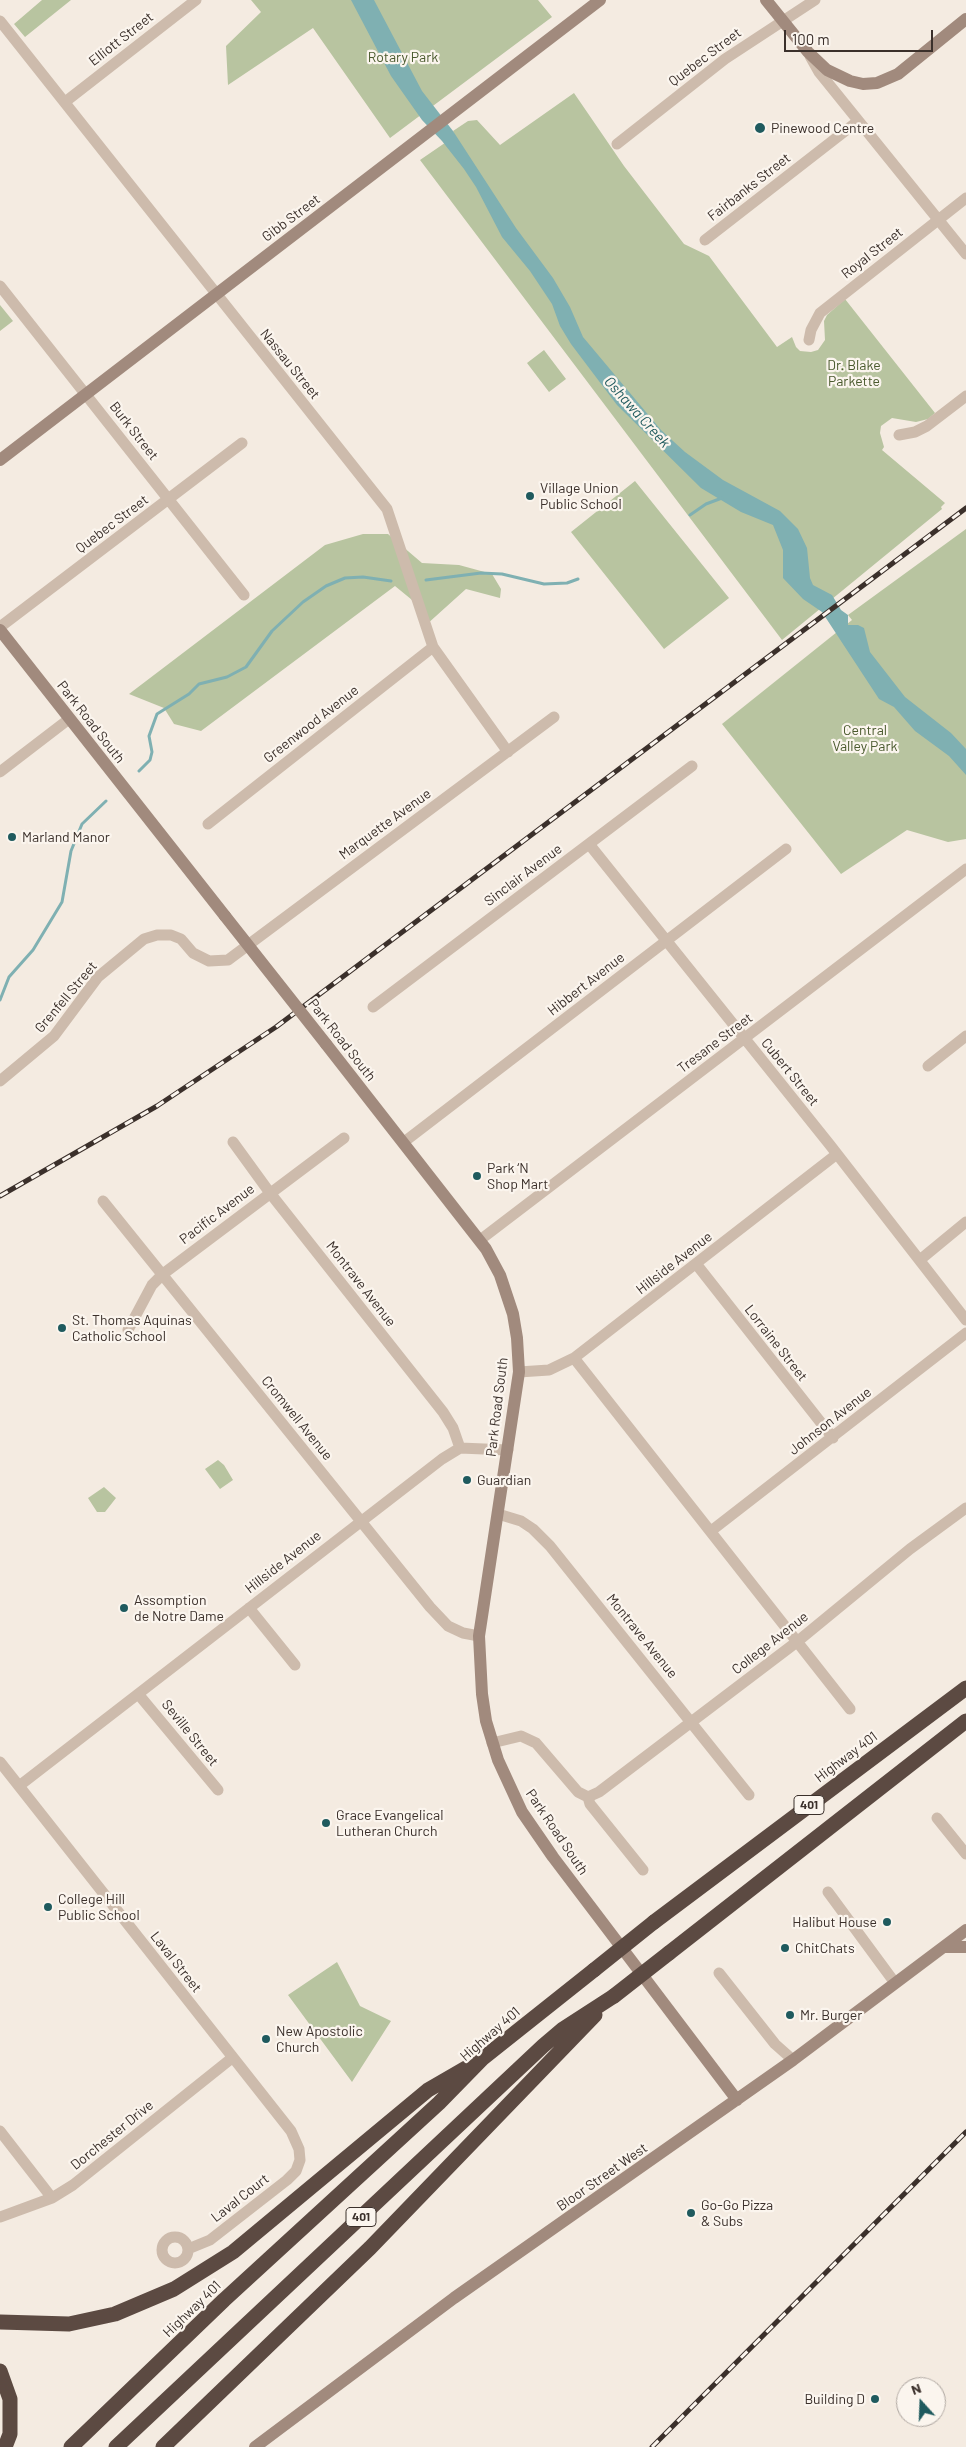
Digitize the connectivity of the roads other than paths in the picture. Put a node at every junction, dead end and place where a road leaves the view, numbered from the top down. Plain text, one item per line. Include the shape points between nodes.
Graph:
1 (196, 0) edge
2 (600, 0) edge
3 (766, 0) edge
4 (814, 0) edge
5 (966, 19) edge
6 (0, 22) edge
7 (784, 22) junction
8 (808, 52) junction
9 (65, 102) junction
10 (858, 121) junction
11 (617, 144) dead end
12 (966, 198) edge
13 (937, 220) junction
14 (705, 240) dead end
15 (966, 254) edge
16 (0, 286) edge
17 (215, 294) junction
18 (809, 340) dead end
19 (85, 394) junction
20 (966, 396) edge
21 (899, 435) dead end
22 (242, 443) dead end
23 (0, 460) edge
24 (169, 500) junction
25 (244, 595) dead end
26 (0, 629) edge
27 (433, 647) junction
28 (554, 717) dead end
29 (69, 719) junction
30 (508, 752) junction
31 (692, 766) dead end
32 (0, 772) edge
33 (208, 824) dead end
34 (589, 844) junction
35 (786, 849) dead end
36 (966, 868) edge
37 (666, 941) junction
38 (235, 956) joint
39 (374, 1007) dead end
40 (966, 1036) edge
41 (744, 1040) junction
42 (928, 1066) dead end
43 (0, 1081) edge
44 (344, 1138) dead end
45 (233, 1142) dead end
46 (404, 1142) junction
47 (837, 1154) junction
48 (270, 1192) junction
49 (103, 1202) dead end
50 (966, 1222) edge
51 (480, 1240) junction
52 (920, 1259) junction
53 (696, 1265) junction
54 (163, 1274) junction
55 (966, 1320) edge
56 (128, 1330) dead end
57 (966, 1334) edge
58 (574, 1358) junction
59 (519, 1372) junction
60 (833, 1438) junction
61 (460, 1448) junction
62 (508, 1450) junction
63 (966, 1508) edge
64 (498, 1514) junction
65 (360, 1521) junction
66 (711, 1531) junction
67 (249, 1608) junction
68 (479, 1636) junction
69 (798, 1641) junction
70 (295, 1665) dead end
71 (966, 1688) edge
72 (139, 1695) junction
73 (850, 1709) dead end
74 (692, 1722) junction
75 (966, 1722) edge
76 (492, 1743) junction
77 (0, 1762) edge
78 (19, 1786) junction
79 (218, 1790) dead end
80 (749, 1795) dead end
81 (588, 1797) junction
82 (938, 1818) dead end
83 (966, 1854) edge
84 (643, 1870) dead end
85 (828, 1892) dead end
86 (966, 1930) edge
87 (945, 1946) junction
88 (966, 1947) edge
89 (720, 1973) dead end
90 (896, 1983) junction
91 (614, 1996) junction
92 (232, 2058) junction
93 (482, 2059) junction
94 (793, 2060) junction
95 (737, 2100) junction
96 (0, 2132) edge
97 (300, 2160) joint
98 (52, 2198) junction
99 (0, 2217) edge
100 (188, 2249) dead end
101 (0, 2322) edge
102 (0, 2371) edge
103 (257, 2446) edge
104 (5, 2447) edge
105 (71, 2447) edge
106 (116, 2447) edge
107 (163, 2447) edge

1 - 9 street, Elliott Street
2 - 17 main road, Gibb Street
3 - 7 main road
4 - 7 street, Quebec Street
5 - 8 main road via 916,62 877,83 863,84 837,76
6 - 9 street, Nassau Street
7 - 8 main road
7 - 11 street, Quebec Street via 724,59
8 - 10 street via 819,72
9 - 17 street, Nassau Street
10 - 13 street
10 - 14 street, Fairbanks Street
12 - 13 street, Royal Street
13 - 15 street
13 - 18 street, Royal Street via 820,313
16 - 19 street, Burk Street
17 - 19 main road, Gibb Street
17 - 27 street, Nassau Street via 387,509
19 - 23 main road, Gibb Street
19 - 24 street, Burk Street
20 - 21 street via 927,426
22 - 24 street, Quebec Street
24 - 25 street, Burk Street
24 - 26 street, Quebec Street
26 - 29 main road, Park Road South
27 - 30 street, Nassau Street
27 - 33 street, Greenwood Avenue
28 - 30 street, Marquette Avenue
29 - 32 street
29 - 46 main road, Park Road South, bridge
30 - 38 street, Marquette Avenue
31 - 34 street, Sinclair Avenue
34 - 37 street, Cubert Street
34 - 39 street, Sinclair Avenue
35 - 37 street, Hibbert Avenue
36 - 41 street, Tresane Street
37 - 41 street, Cubert Street
37 - 46 street, Hibbert Avenue
38 - 43 street, Grenfell Street via 219,962 209,961 194,953 179,938 157,935 144,939 98,977 54,1036
40 - 42 street
41 - 47 street, Cubert Street
41 - 51 street, Tresane Street
44 - 48 street, Pacific Avenue
45 - 48 street, Montrave Avenue
46 - 51 main road, Park Road South
47 - 52 street, Cubert Street
47 - 53 street, Hillside Avenue
48 - 54 street, Pacific Avenue
48 - 61 street, Montrave Avenue via 443,1412
49 - 54 street, Cromwell Avenue
50 - 52 street
51 - 59 main road, Park Road South via 496,1266 509,1298 516,1331
52 - 55 street, Cubert Street
53 - 58 street, Hillside Avenue
53 - 60 street, Lorraine Street
54 - 56 street, Pacific Avenue via 152,1285
54 - 65 street, Cromwell Avenue
57 - 60 street, Johnson Avenue
58 - 59 street, Hillside Avenue via 548,1370
58 - 66 street
59 - 62 main road, Park Road South
60 - 66 street, Johnson Avenue
61 - 62 street
61 - 65 street, Hillside Avenue
62 - 64 main road, Park Road South
63 - 69 street, College Avenue via 910,1549
64 - 68 main road, Park Road South
64 - 74 street, Montrave Avenue via 528,1525 550,1546
65 - 67 street, Hillside Avenue
65 - 68 street, Cromwell Avenue via 448,1626 463,1634
66 - 69 street
67 - 70 street
67 - 72 street, Hillside Avenue
68 - 76 main road, Park Road South via 479,1675
69 - 73 street
69 - 74 street, College Avenue
71 - 93 highway, Highway 401 / 401, bridge via 654,1922
72 - 78 street, Hillside Avenue
72 - 79 street, Seville Street
74 - 80 street, Montrave Avenue
74 - 81 street, College Avenue
75 - 91 highway, 401, bridge
76 - 81 street via 521,1736 536,1743 578,1792
76 - 95 main road, Park Road South via 512,1792 531,1826
77 - 78 street, Laval Street
78 - 92 street, Laval Street
81 - 84 street via 590,1804
82 - 83 street
85 - 90 street
86 - 87 main road, Bloor Street West
87 - 88 main road
87 - 90 main road, Bloor Street West
89 - 94 street via 776,2044
90 - 94 main road, Bloor Street West
91 - 106 highway, 401 via 543,2046
91 - 107 highway via 370,2248
92 - 97 street, Laval Street via 291,2131 299,2148
92 - 98 street, Dorchester Drive via 72,2186
93 - 101 highway via 428,2090 233,2252 174,2289 115,2314 69,2324
93 - 105 highway, Highway 401 / 401 via 439,2104 224,2300
94 - 95 main road, Bloor Street West
95 - 103 main road, Bloor Street West via 454,2298
96 - 98 street
97 - 100 street, Laval Court via 296,2172 287,2180 210,2240
98 - 99 street, Dorchester Drive
102 - 104 highway via 10,2400 10,2434

